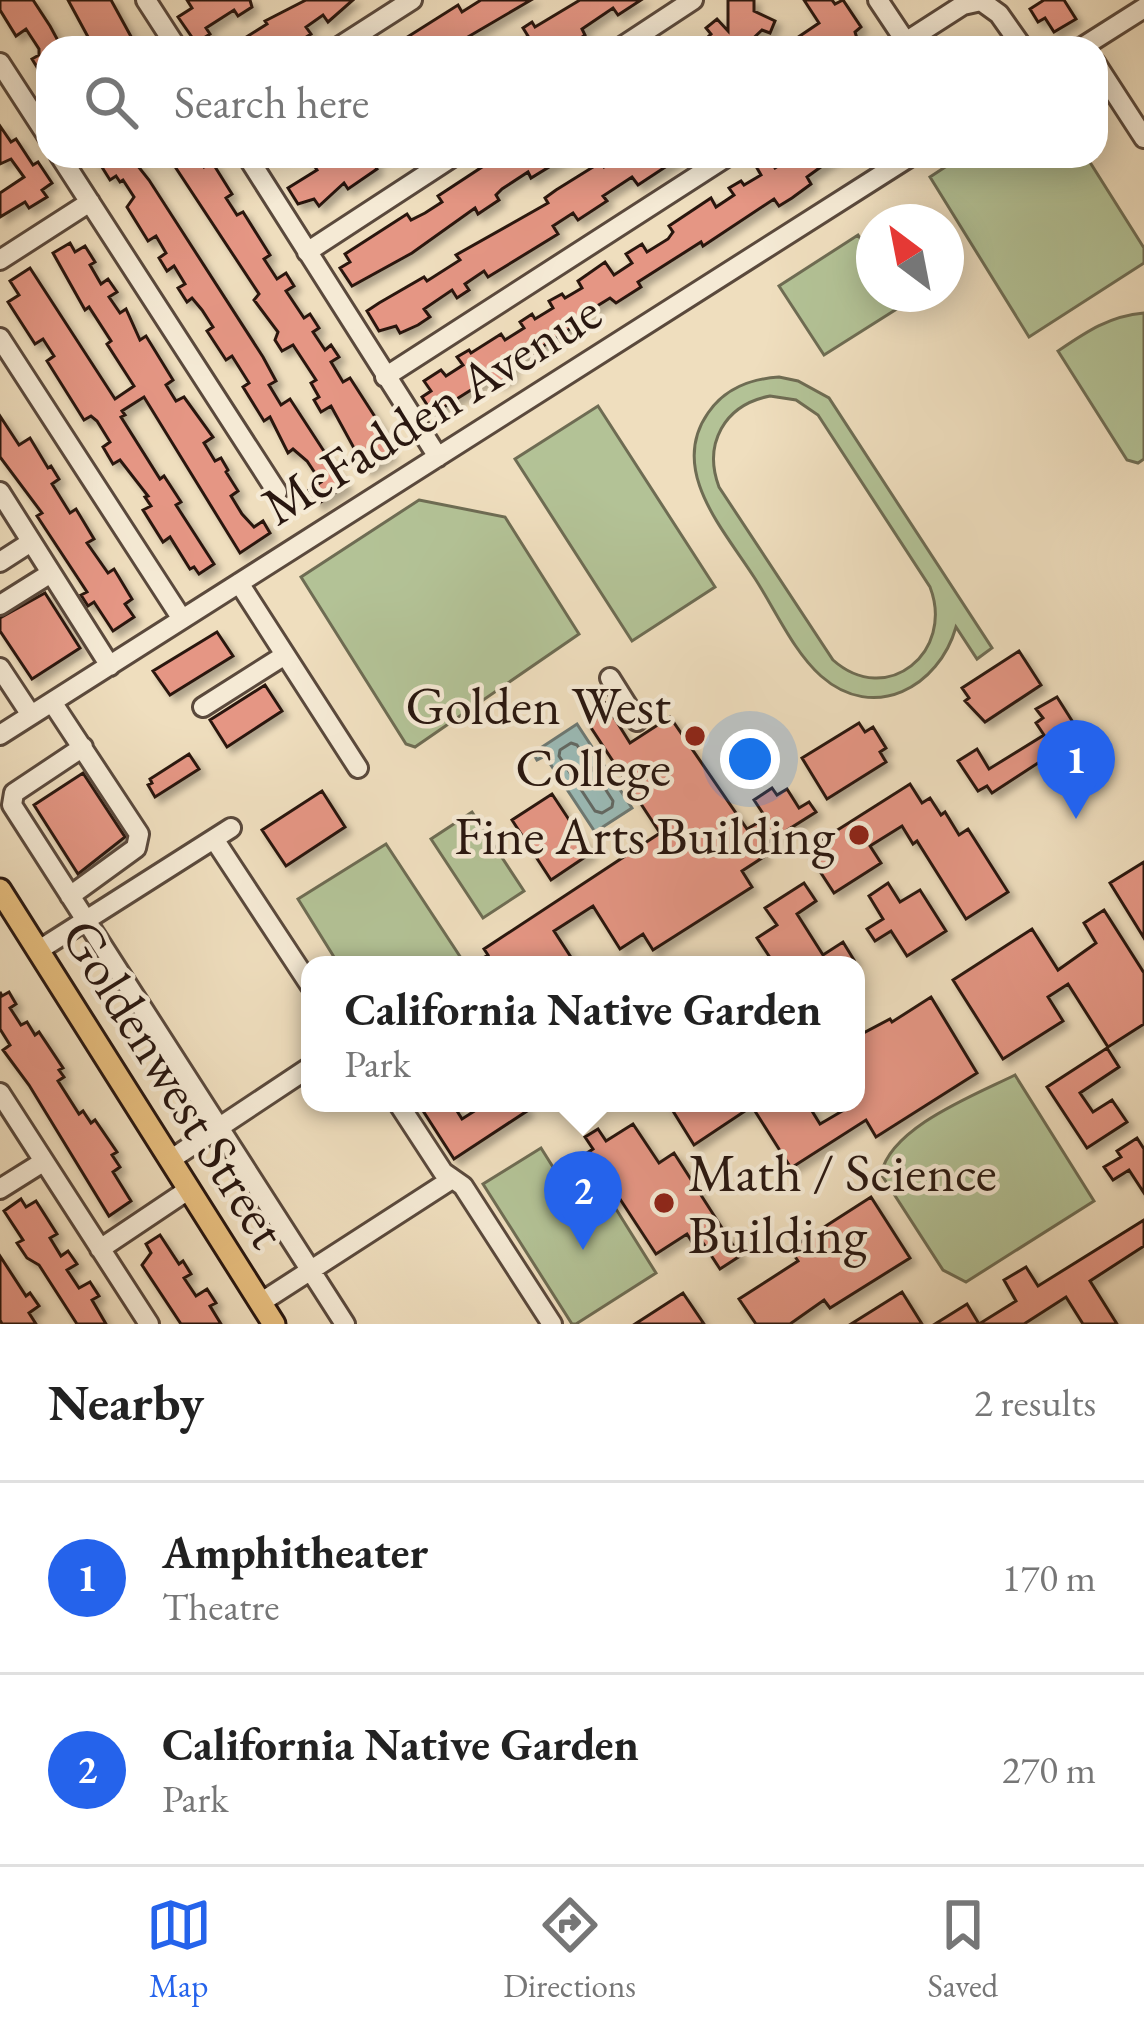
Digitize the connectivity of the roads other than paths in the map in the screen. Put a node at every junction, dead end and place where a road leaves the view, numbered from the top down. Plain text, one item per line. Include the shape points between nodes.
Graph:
1 (146, 0) edge
2 (412, 0) edge
3 (693, 0) edge
4 (878, 0) edge
5 (981, 1) edge
6 (1144, 8) edge
7 (169, 36) edge
8 (356, 36) edge
9 (638, 36) edge
10 (896, 36) edge
11 (915, 36) edge
12 (1014, 36) edge
13 (1101, 36) edge
14 (0, 63) edge
15 (1108, 82) edge
16 (36, 118) edge
17 (1144, 138) edge
18 (68, 168) edge
19 (254, 168) edge
20 (436, 168) edge
21 (709, 168) edge
22 (892, 168) edge
23 (90, 202) junction
24 (307, 252) junction
25 (0, 260) edge
26 (0, 338) edge
27 (385, 377) junction
28 (438, 457) junction
29 (0, 492) edge
30 (277, 492) dead end
31 (31, 542) junction
32 (0, 562) edge
33 (51, 573) junction
34 (239, 583) junction
35 (0, 605) edge
36 (182, 620) junction
37 (285, 656) junction
38 (110, 666) junction
39 (0, 668) edge
40 (610, 678) dead end
41 (52, 702) junction
42 (202, 707) dead end
43 (0, 710) edge
44 (31, 716) junction
45 (637, 721) dead end
46 (6, 731) edge
47 (83, 747) junction
48 (358, 769) dead end
49 (0, 890) edge
50 (70, 896) junction
51 (86, 920) junction
52 (38, 950) junction
53 (301, 969) edge
54 (301, 1073) edge
55 (0, 1094) edge
56 (404, 1112) edge
57 (218, 1126) junction
58 (170, 1160) junction
59 (43, 1162) junction
60 (452, 1179) junction
61 (0, 1189) edge
62 (188, 1190) junction
63 (100, 1249) junction
64 (309, 1270) junction
65 (260, 1303) junction
66 (149, 1324) edge
67 (274, 1324) edge
68 (345, 1324) edge
69 (552, 1324) edge

1 - 7 street
2 - 8 street
3 - 9 street
4 - 10 street
5 - 11 street
5 - 12 street
6 - 13 street
14 - 16 street
15 - 17 street
18 - 23 street
19 - 24 street
20 - 24 street
21 - 27 street
22 - 28 street, McFadden Avenue
23 - 25 street
23 - 30 street
24 - 27 street
26 - 36 street
27 - 28 street
28 - 34 street, McFadden Avenue
29 - 31 street
31 - 32 street
31 - 33 street
33 - 35 street
33 - 38 street
34 - 36 street, McFadden Avenue
34 - 37 street
36 - 38 street, McFadden Avenue
37 - 42 street
37 - 48 street
38 - 41 street, McFadden Avenue
39 - 44 street
40 - 45 street
41 - 44 street, McFadden Avenue
41 - 47 street
43 - 46 street
44 - 46 street, McFadden Avenue
47 - 50 street via 139,834 136,848
47 - 50 street via 14,793 12,805
49 - 52 main road, Goldenwest Street
50 - 51 street
51 - 52 street
51 - 53 street via 223,833
51 - 57 street
52 - 58 main road, Goldenwest Street
54 - 57 street
55 - 59 street
56 - 60 street
57 - 58 street
57 - 64 street
58 - 62 main road, Goldenwest Street
59 - 61 street
59 - 63 street
60 - 64 street
60 - 69 street
62 - 63 street
62 - 65 main road, Goldenwest Street
63 - 66 street
64 - 65 street
64 - 68 street
65 - 67 main road, Goldenwest Street

